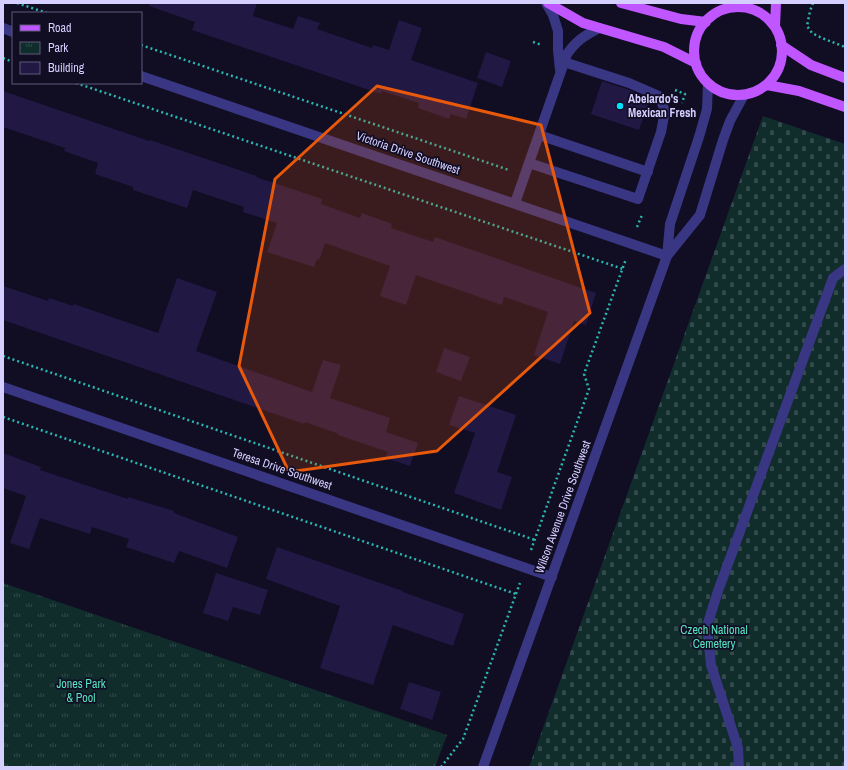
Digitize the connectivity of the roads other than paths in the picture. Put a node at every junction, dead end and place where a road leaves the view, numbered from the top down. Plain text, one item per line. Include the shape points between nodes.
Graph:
1 (547, 3) edge
2 (621, 3) edge
3 (776, 3) edge
4 (740, 5) edge
5 (706, 22) junction
6 (775, 27) junction
7 (599, 28) junction
8 (781, 45) junction
9 (564, 62) junction
10 (696, 63) junction
11 (561, 72) junction
12 (142, 76) edge
13 (845, 78) edge
14 (708, 83) junction
15 (767, 85) junction
16 (744, 95) junction
17 (845, 107) edge
18 (539, 135) junction
19 (529, 163) junction
20 (648, 172) junction
21 (515, 203) junction
22 (667, 256) junction
23 (845, 269) edge
24 (3, 387) edge
25 (552, 576) junction
26 (484, 767) edge
27 (739, 767) edge

1 - 7 main road via 583,23
1 - 11 street via 558,31
2 - 5 main road via 681,20
3 - 6 main road
4 - 5 main road via 720,11
4 - 6 main road via 756,10 767,17
5 - 10 main road via 696,38
6 - 8 main road
7 - 9 street via 574,44
7 - 10 main road via 664,47
8 - 13 main road via 810,65
8 - 15 main road via 781,63 776,75
9 - 11 street
9 - 20 street via 629,83 659,96 665,111
10 - 14 main road via 700,74
11 - 18 street
12 - 21 street, Victoria Drive Southwest
14 - 16 main road via 719,91 731,95
14 - 22 street, Wilson Avenue Drive Southwest via 707,109 670,224
15 - 16 main road via 756,92
15 - 17 main road via 799,90
16 - 22 street, Wilson Avenue Drive Southwest via 727,127 700,215
18 - 19 street
18 - 20 street
19 - 20 street via 638,200
19 - 21 street
21 - 22 street, Victoria Drive Southwest
22 - 25 street, Wilson Avenue Drive Southwest
23 - 27 street via 833,278 706,626 711,665 738,748
24 - 25 street, Teresa Drive Southwest
25 - 26 street, Wilson Avenue Drive Southwest

